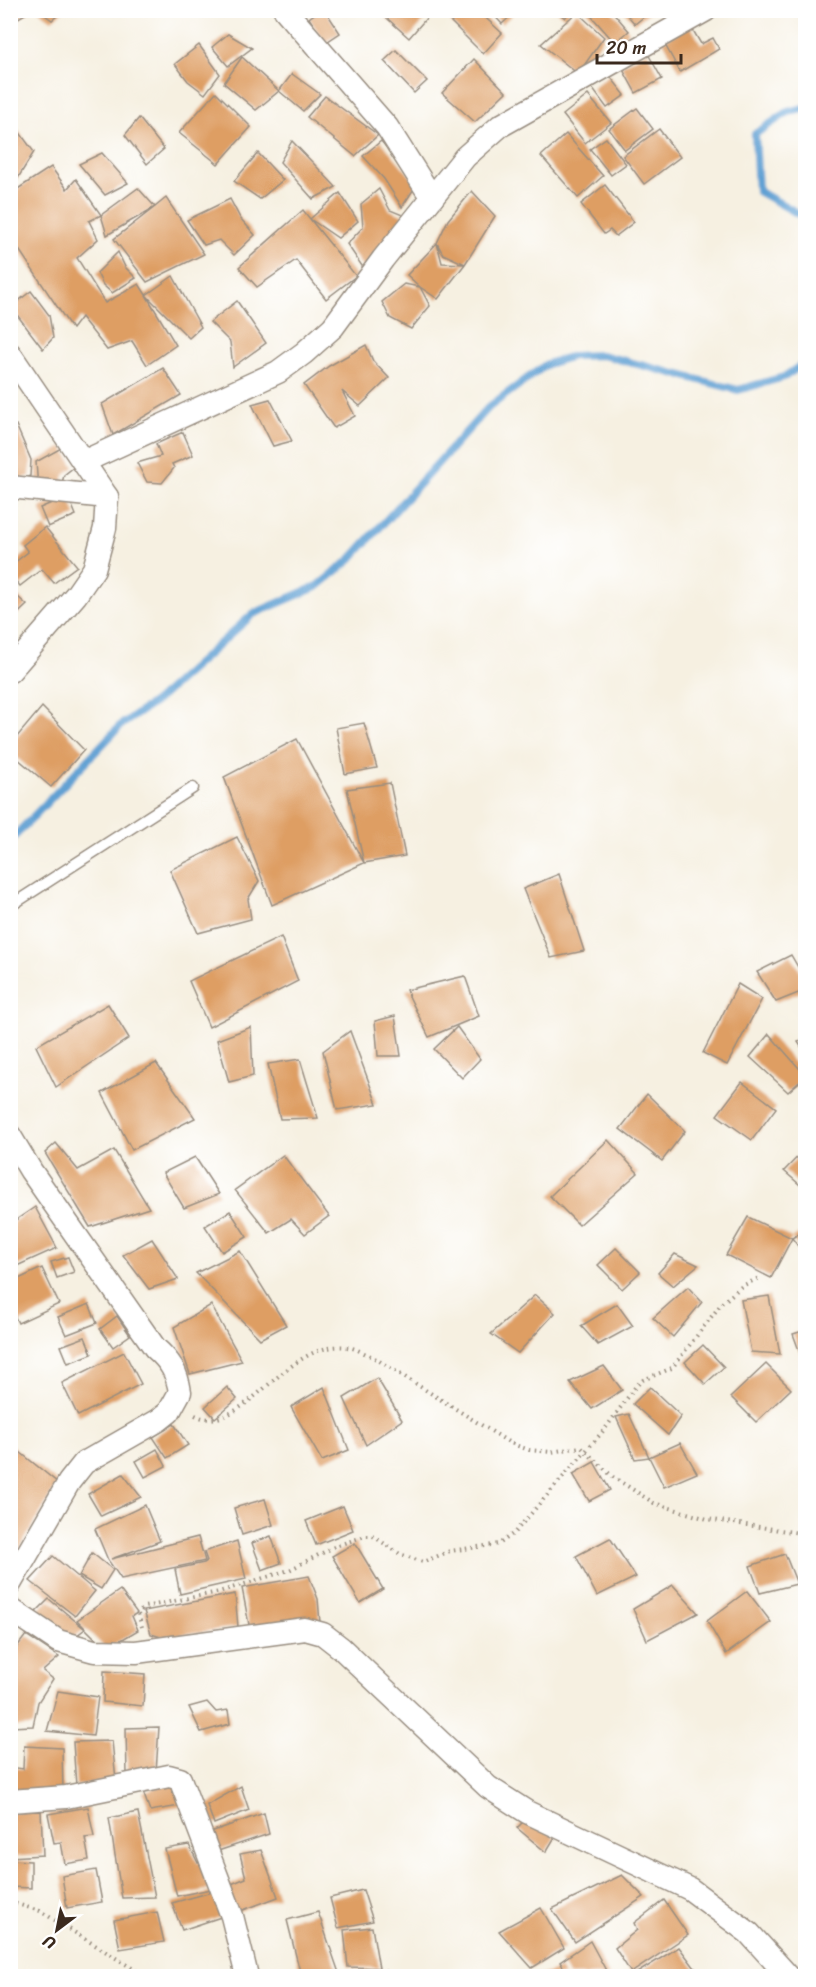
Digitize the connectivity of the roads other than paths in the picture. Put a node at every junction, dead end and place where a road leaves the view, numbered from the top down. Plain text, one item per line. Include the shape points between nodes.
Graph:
1 (285, 10) edge
2 (706, 10) edge
3 (432, 198) junction
4 (10, 354) edge
5 (85, 461) junction
6 (10, 487) edge
7 (107, 496) junction
8 (10, 671) edge
9 (194, 788) dead end
10 (10, 906) edge
11 (10, 1136) edge
12 (10, 1584) edge
13 (10, 1609) edge
14 (10, 1801) edge
15 (247, 1977) edge
16 (788, 1977) edge

1 - 3 street via 387,127
2 - 3 street via 500,126 465,157
3 - 5 street via 333,327 304,353 278,372
4 - 5 street
5 - 7 street
6 - 7 street
7 - 8 street via 105,528 94,569
9 - 10 lane
11 - 12 street via 155,1348 168,1359 180,1392 159,1420 84,1463
13 - 16 street via 58,1641 76,1648 105,1651 149,1651 305,1629 323,1634 488,1787 528,1812 690,1889 749,1933
14 - 15 street via 66,1797 169,1776 180,1779 232,1916

